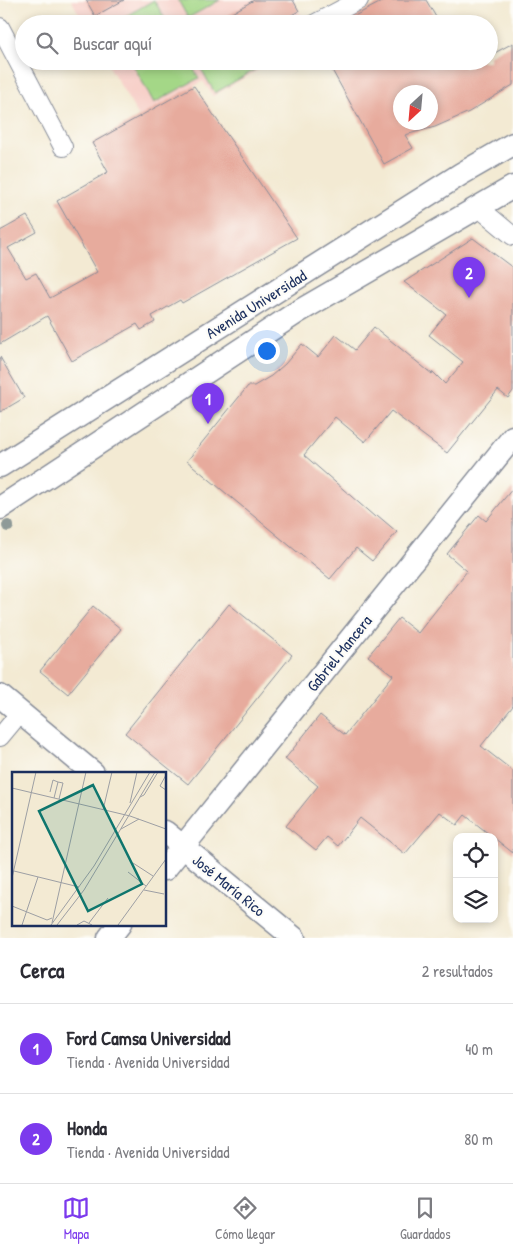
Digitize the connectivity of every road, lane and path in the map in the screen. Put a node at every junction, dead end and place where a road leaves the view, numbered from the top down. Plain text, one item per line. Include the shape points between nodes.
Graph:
1 (359, 0) edge
2 (331, 15) edge
3 (0, 26) edge
4 (15, 55) edge
5 (23, 70) edge
6 (513, 144) edge
7 (63, 147) dead end
8 (513, 187) edge
9 (478, 207) junction
10 (513, 236) edge
11 (513, 437) edge
12 (0, 466) edge
13 (0, 508) edge
14 (0, 696) edge
15 (20, 713) junction
16 (0, 737) edge
17 (92, 772) edge
18 (166, 833) edge
19 (183, 847) junction
20 (166, 868) edge
21 (118, 926) edge
22 (109, 938) edge
23 (294, 938) edge

1 - 2 street
3 - 4 street
5 - 7 street
6 - 12 main road, Avenida Universidad
8 - 9 main road, Avenida Universidad
9 - 10 street
9 - 13 main road, Avenida Universidad via 296,313
11 - 19 main road, Gabriel Mancera
14 - 15 main road
15 - 16 street
15 - 17 main road
18 - 19 main road, José María Rico
19 - 20 main road, Gabriel Mancera
19 - 23 main road, José María Rico
21 - 22 main road

